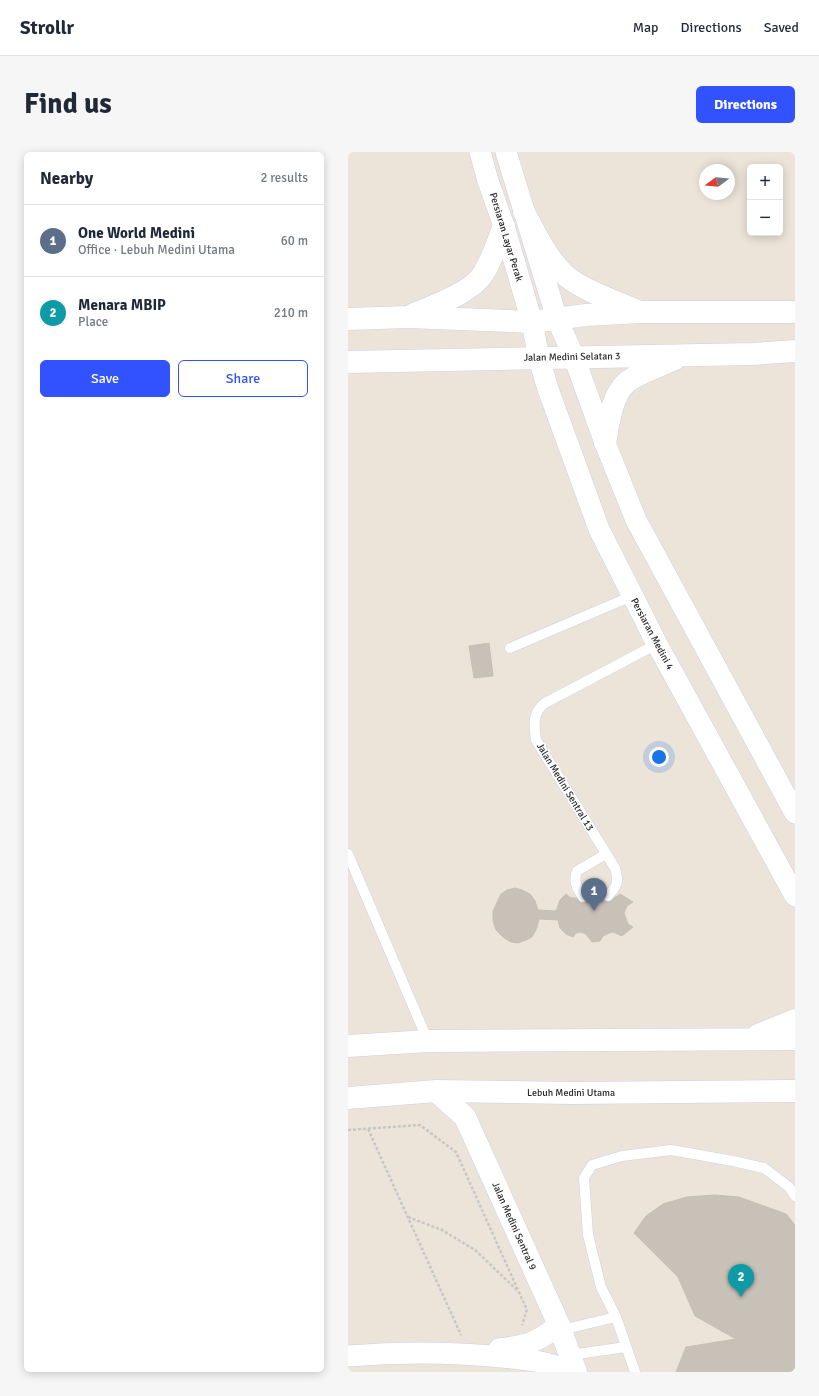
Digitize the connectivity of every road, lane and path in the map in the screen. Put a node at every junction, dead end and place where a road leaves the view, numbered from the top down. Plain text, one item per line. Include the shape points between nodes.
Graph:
1 (480, 152) edge
2 (506, 152) edge
3 (524, 212) junction
4 (504, 226) junction
5 (641, 312) junction
6 (795, 312) edge
7 (408, 317) junction
8 (348, 319) edge
9 (557, 319) junction
10 (532, 322) junction
11 (795, 351) edge
12 (683, 356) junction
13 (574, 357) junction
14 (539, 358) junction
15 (348, 362) edge
16 (605, 443) junction
17 (632, 596) junction
18 (657, 644) junction
19 (510, 648) dead end
20 (795, 813) edge
21 (348, 854) edge
22 (606, 854) junction
23 (608, 896) dead end
24 (795, 896) edge
25 (583, 897) dead end
26 (795, 1020) edge
27 (747, 1039) junction
28 (795, 1039) edge
29 (428, 1041) junction
30 (348, 1046) edge
31 (436, 1090) junction
32 (795, 1092) edge
33 (348, 1098) edge
34 (368, 1129) junction
35 (348, 1130) edge
36 (795, 1196) edge
37 (408, 1217) junction
38 (519, 1292) junction
39 (616, 1317) junction
40 (560, 1328) junction
41 (517, 1330) dead end
42 (461, 1344) junction
43 (626, 1347) junction
44 (348, 1356) edge
45 (571, 1366) edge
46 (634, 1372) edge

1 - 4 street, Persiaran Layar Perak
2 - 3 street
3 - 5 street via 546,253 564,274 585,288
3 - 9 street
4 - 7 street via 483,274 471,287
4 - 10 street, Persiaran Layar Perak
5 - 6 street
5 - 9 street
7 - 8 street
7 - 10 street
9 - 10 street
9 - 13 street
10 - 14 street, Persiaran Layar Perak
11 - 12 street, Jalan Medini Selatan 3
12 - 13 street, Jalan Medini Selatan 3
12 - 16 street via 627,382 618,393
13 - 14 street, Jalan Medini Selatan 3
13 - 16 street
14 - 15 street, Jalan Medini Selatan 3
14 - 17 street, Persiaran Medini 4 via 599,529
16 - 20 street via 636,520
17 - 18 street, Persiaran Medini 4
17 - 19 lane
18 - 22 lane, Jalan Medini Sentral 13 via 545,703 538,708 536,714 536,740
18 - 24 street, Persiaran Medini 4
21 - 29 lane
22 - 23 lane, Jalan Medini Sentral 13 via 615,868 618,879
22 - 25 lane via 576,871 576,884
26 - 27 street
27 - 28 street
27 - 29 street
29 - 30 street
31 - 32 street, Lebuh Medini Utama via 573,1093
31 - 33 street, Lebuh Medini Utama
31 - 40 street, Jalan Medini Sentral 9 via 465,1117
34 - 35 path
34 - 37 path
34 - 38 path via 420,1125 456,1152
36 - 39 lane via 789,1187 764,1168 671,1150 622,1156 592,1164 584,1178 588,1235 601,1287
37 - 38 path via 442,1230 475,1250
37 - 42 path
38 - 41 path via 527,1310 522,1325
39 - 40 lane
39 - 43 lane
40 - 42 street via 527,1345
40 - 45 street, Jalan Medini Sentral 9
42 - 44 street
42 - 45 street via 559,1367
43 - 45 lane
43 - 46 lane

